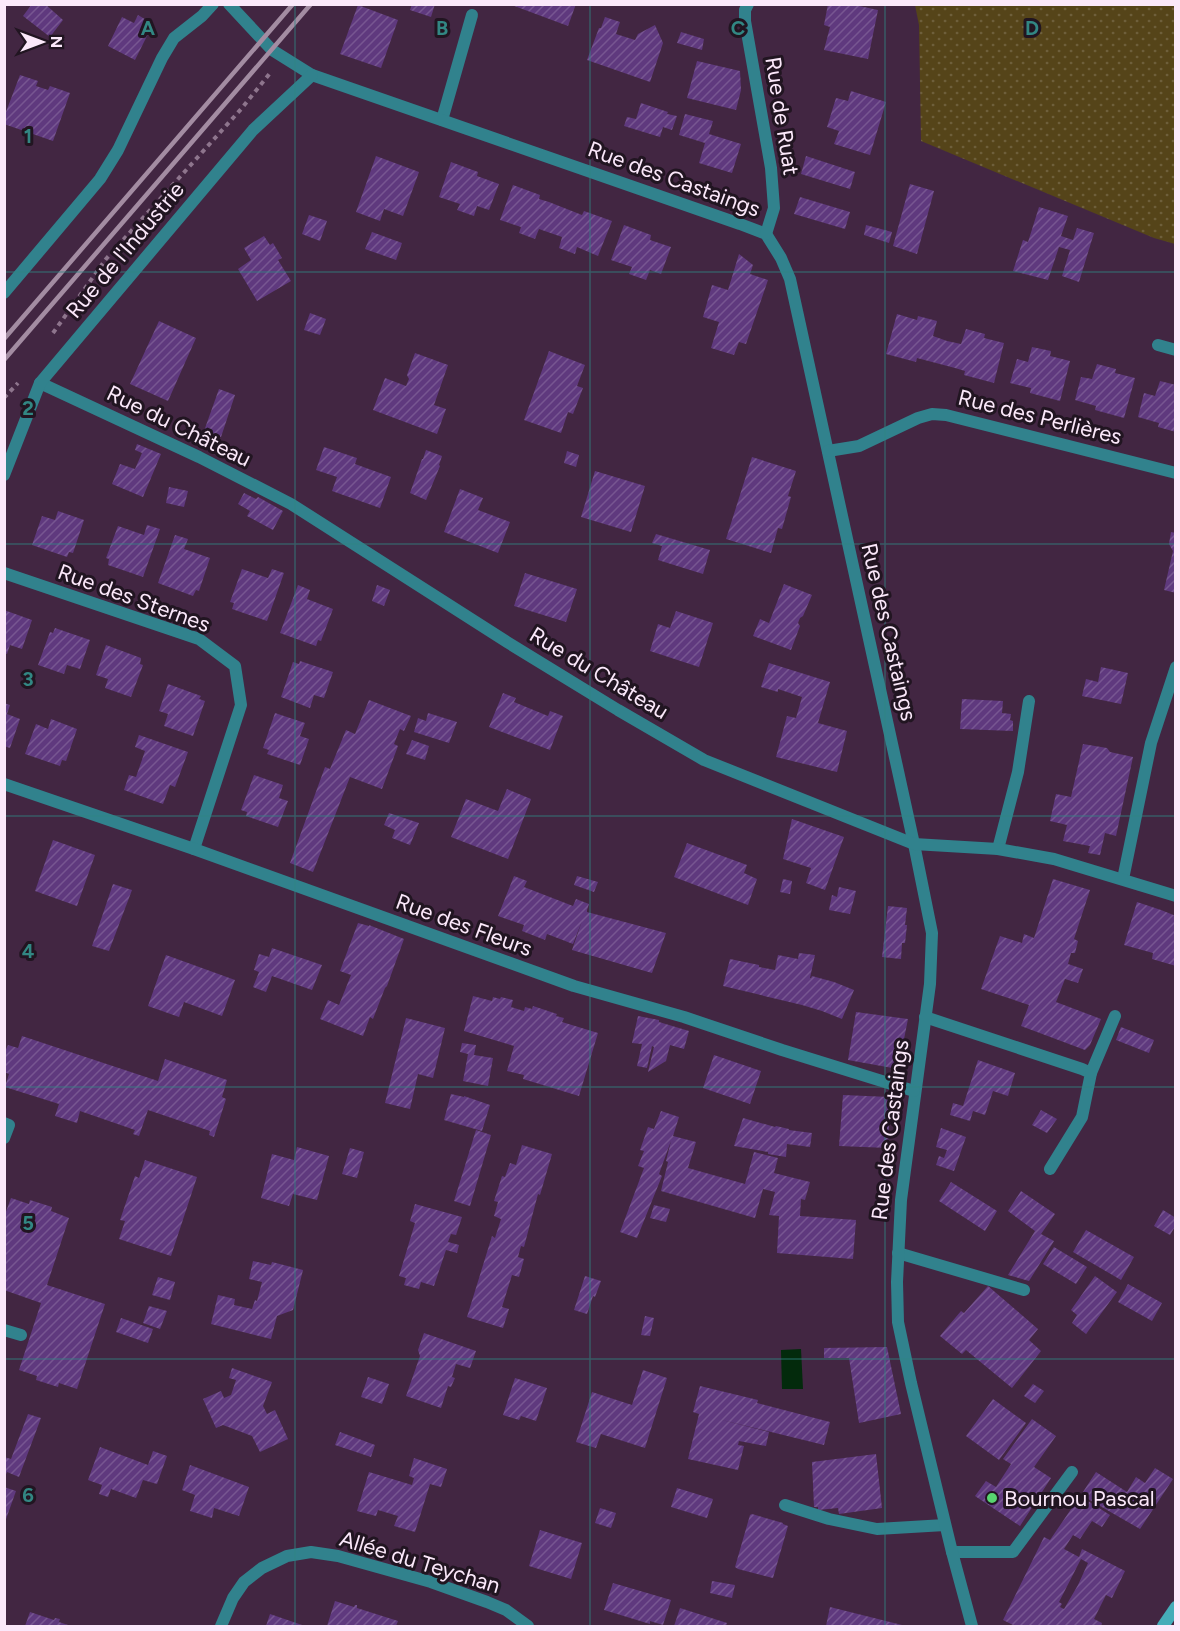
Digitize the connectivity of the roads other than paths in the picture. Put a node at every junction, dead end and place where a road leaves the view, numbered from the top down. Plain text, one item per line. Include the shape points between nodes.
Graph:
1 (213, 4) edge
2 (229, 4) edge
3 (748, 4) edge
4 (472, 15) dead end
5 (312, 75) junction
6 (442, 120) junction
7 (766, 234) junction
8 (4, 293) edge
9 (1158, 345) dead end
10 (1176, 350) edge
11 (40, 383) junction
12 (828, 451) junction
13 (1176, 473) edge
14 (4, 475) edge
15 (4, 573) edge
16 (1176, 667) edge
17 (1029, 701) dead end
18 (4, 784) edge
19 (914, 844) junction
20 (194, 849) junction
21 (998, 849) junction
22 (1123, 879) junction
23 (1176, 896) edge
24 (1115, 1016) dead end
25 (925, 1017) junction
26 (1091, 1074) junction
27 (914, 1091) junction
28 (4, 1123) edge
29 (4, 1138) edge
30 (1050, 1169) dead end
31 (898, 1253) junction
32 (1024, 1290) dead end
33 (4, 1330) edge
34 (21, 1335) dead end
35 (1072, 1473) dead end
36 (785, 1505) dead end
37 (945, 1525) junction
38 (952, 1552) junction
39 (1176, 1607) edge
40 (221, 1626) edge
41 (528, 1626) edge
42 (972, 1626) edge
43 (1163, 1626) edge

1 - 8 street via 174,38 100,179
2 - 5 street, Rue des Castaings via 272,50
3 - 7 street, Rue de Ruat via 745,21 771,168 774,208
4 - 6 street
5 - 6 street, Rue des Castaings
5 - 11 street, Rue de l'Industrie via 253,130
6 - 7 street, Rue des Castaings
7 - 12 street, Rue des Castaings via 790,279
9 - 10 street
11 - 14 street, Rue de l'Industrie
11 - 19 street, Rue du Château via 291,504 517,648 704,760
12 - 13 street, Rue des Perlières via 859,446 932,414
12 - 19 street, Rue des Castaings
15 - 20 street, Rue des Sternes via 199,639 235,666 240,705
16 - 22 street via 1151,743
17 - 21 street via 1018,772
18 - 20 street, Rue des Fleurs
19 - 21 street, Rue du Château
19 - 25 street, Rue des Castaings via 932,933
20 - 27 street, Rue des Fleurs via 574,986
21 - 22 street, Rue du Château via 1054,859
22 - 23 street, Rue du Château
24 - 26 street
25 - 26 street
25 - 27 street, Rue des Castaings
26 - 30 street via 1082,1117
27 - 31 street, Rue des Castaings
28 - 29 street via 9,1125
31 - 32 street
31 - 37 street, Rue des Castaings via 898,1322
33 - 34 street
35 - 38 street via 1012,1552
36 - 37 street via 877,1528
37 - 38 street, Rue des Castaings
38 - 42 street, Rue des Castaings
39 - 43 main road
40 - 41 street, Allée du Teychan via 244,1582 287,1556 311,1552 431,1582 506,1610

